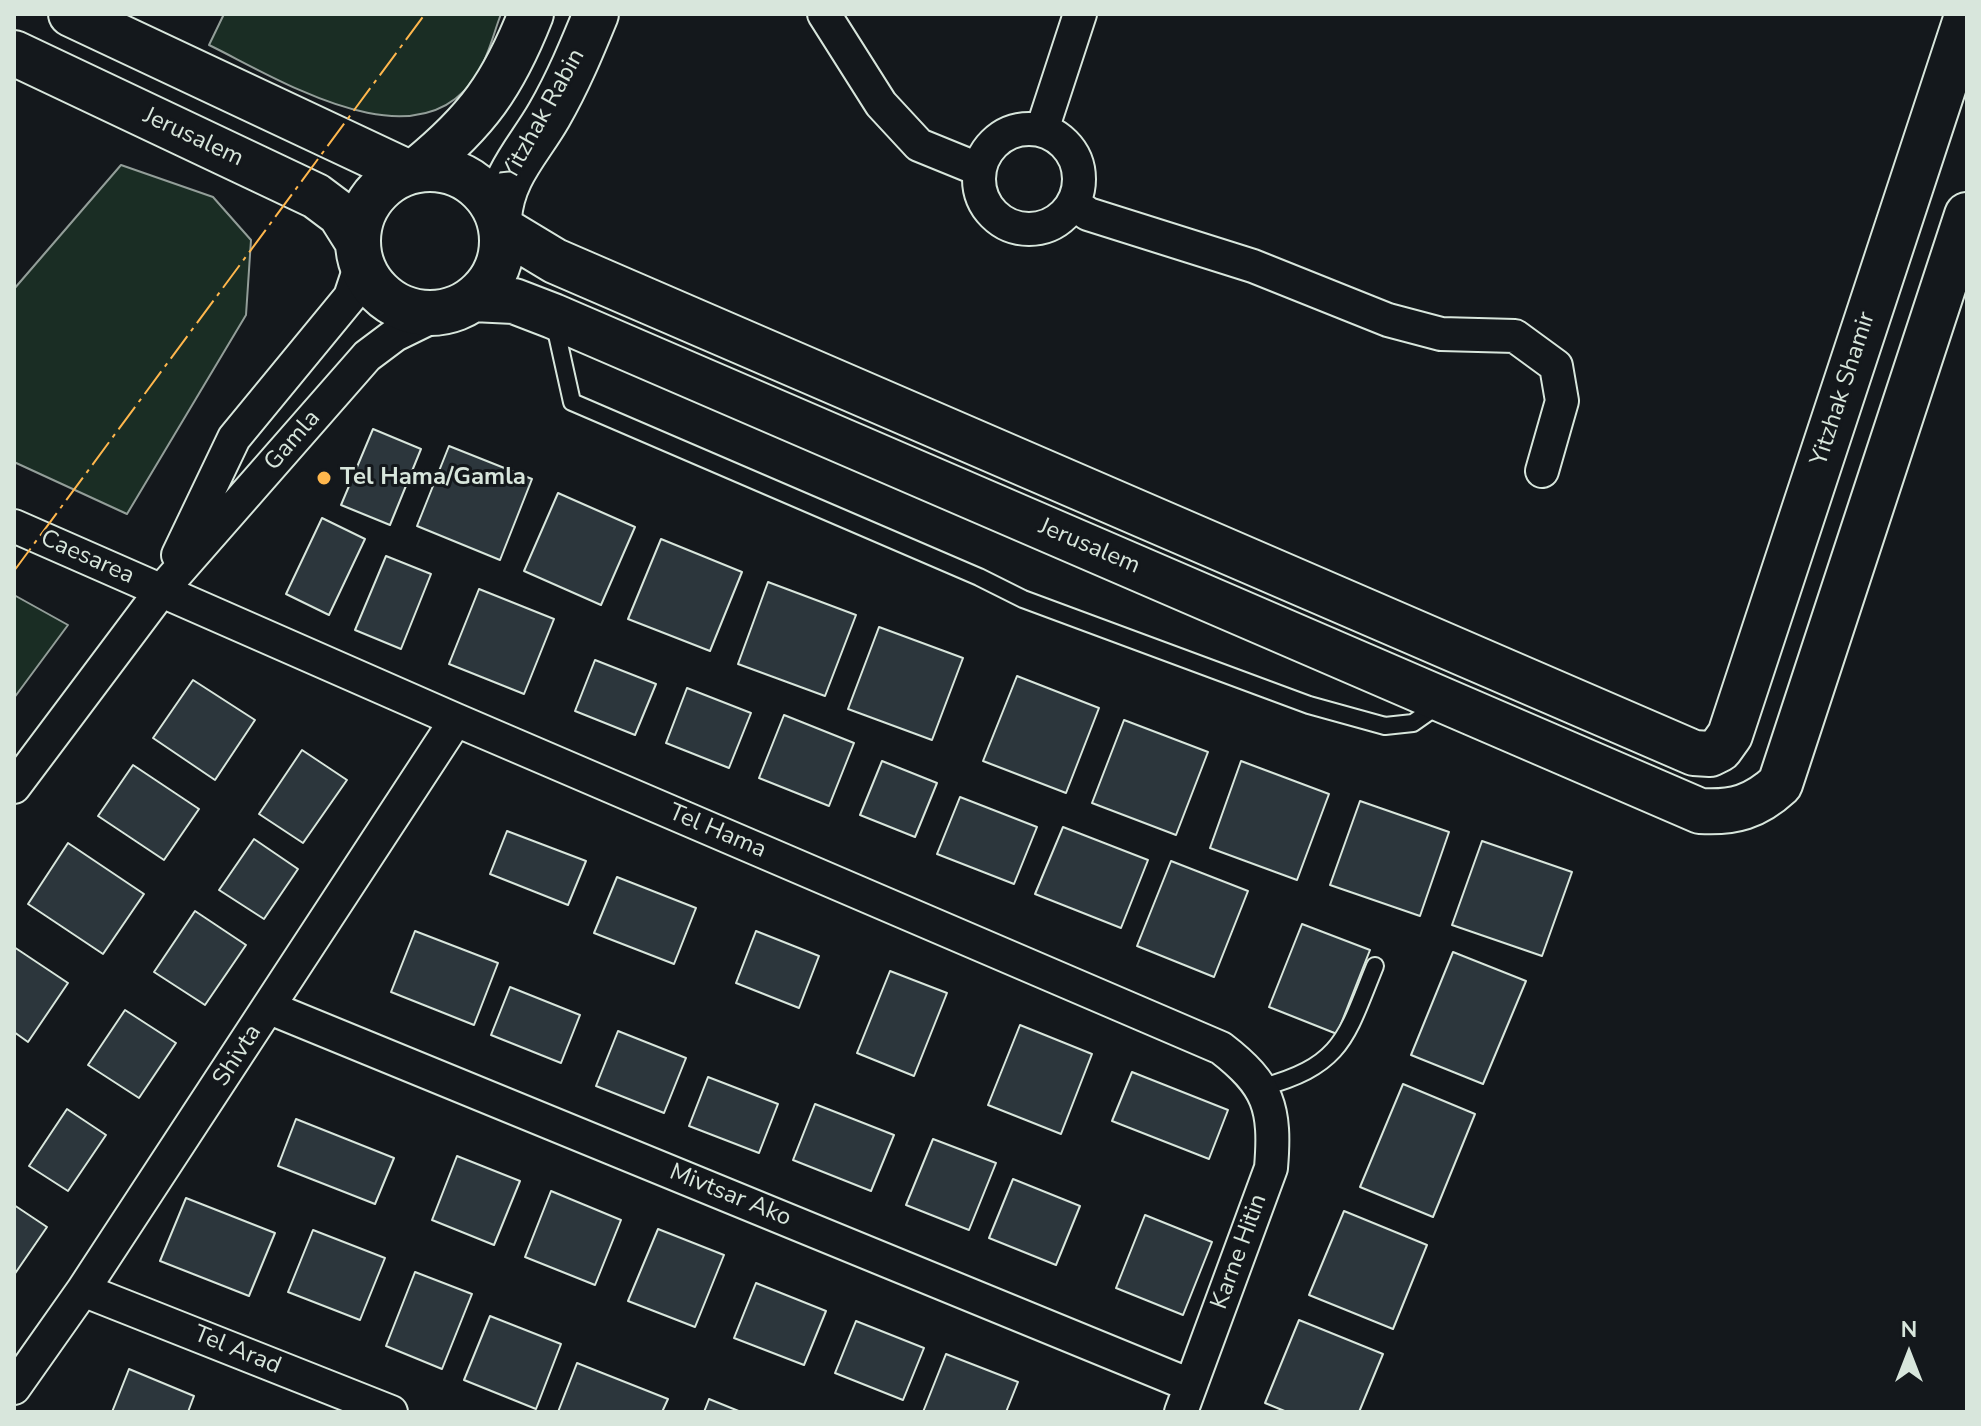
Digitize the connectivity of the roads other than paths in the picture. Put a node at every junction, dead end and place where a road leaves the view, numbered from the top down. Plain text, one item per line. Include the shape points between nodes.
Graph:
1 (71, 14) edge
2 (531, 14) edge
3 (596, 14) edge
4 (824, 14) edge
5 (1080, 14) edge
6 (1967, 16) edge
7 (14, 53) edge
8 (1042, 130) junction
9 (978, 169) junction
10 (413, 171) junction
11 (1073, 203) junction
12 (1967, 215) edge
13 (500, 223) junction
14 (359, 252) junction
15 (458, 306) junction
16 (553, 316) junction
17 (1542, 471) dead end
18 (14, 526) edge
19 (161, 591) junction
20 (1445, 701) junction
21 (456, 720) junction
22 (1710, 754) junction
23 (14, 787) edge
24 (1700, 811) junction
25 (1375, 966) dead end
26 (270, 1008) junction
27 (1263, 1087) junction
28 (83, 1290) junction
29 (14, 1388) edge
30 (1186, 1398) edge
31 (391, 1412) edge

1 - 10 main road
2 - 10 main road via 497,86 473,121
3 - 13 main road, Yitzhak Rabin via 554,105 509,174 500,197
4 - 9 street via 881,104 919,145
5 - 8 street
6 - 22 main road, Yitzhak Shamir via 1730,735
7 - 14 main road, Jerusalem via 316,196 340,214
8 - 9 street via 1010,132 996,140
8 - 11 street via 1069,148 1077,162 1080,178
9 - 11 street via 983,203 1009,225 1043,228
10 - 13 main road via 442,169 464,176 489,198
10 - 14 main road via 387,182 371,198 361,218
11 - 17 street via 1088,214 1253,266 1388,320 1441,334 1515,336 1556,366 1562,401
12 - 24 main road via 1780,784 1761,802 1737,811
13 - 15 main road via 499,264 489,283
13 - 22 main road, Jerusalem via 555,261 1679,746
14 - 15 main road via 371,283 397,305 418,312
14 - 19 street, Gamla via 350,297 234,438
15 - 16 main road, Jerusalem via 514,301
15 - 19 street, Gamla via 395,335 367,356
16 - 20 main road, Jerusalem
16 - 20 lane via 572,402 1023,599 1309,705 1385,726 1413,723
18 - 19 street, Caesarea
19 - 21 street, Tel Hama
19 - 23 street, Gamla
20 - 24 main road, Jerusalem
21 - 26 street, Shivta
21 - 27 street, Tel Hama via 1221,1048
22 - 24 main road
25 - 27 lane via 1346,1038 1324,1062
26 - 28 street, Shivta
26 - 30 street, Mivtsar Ako
27 - 30 street, Karne Hitin via 1274,1135 1271,1168
28 - 29 street, Shivta
28 - 31 street, Tel Arad

